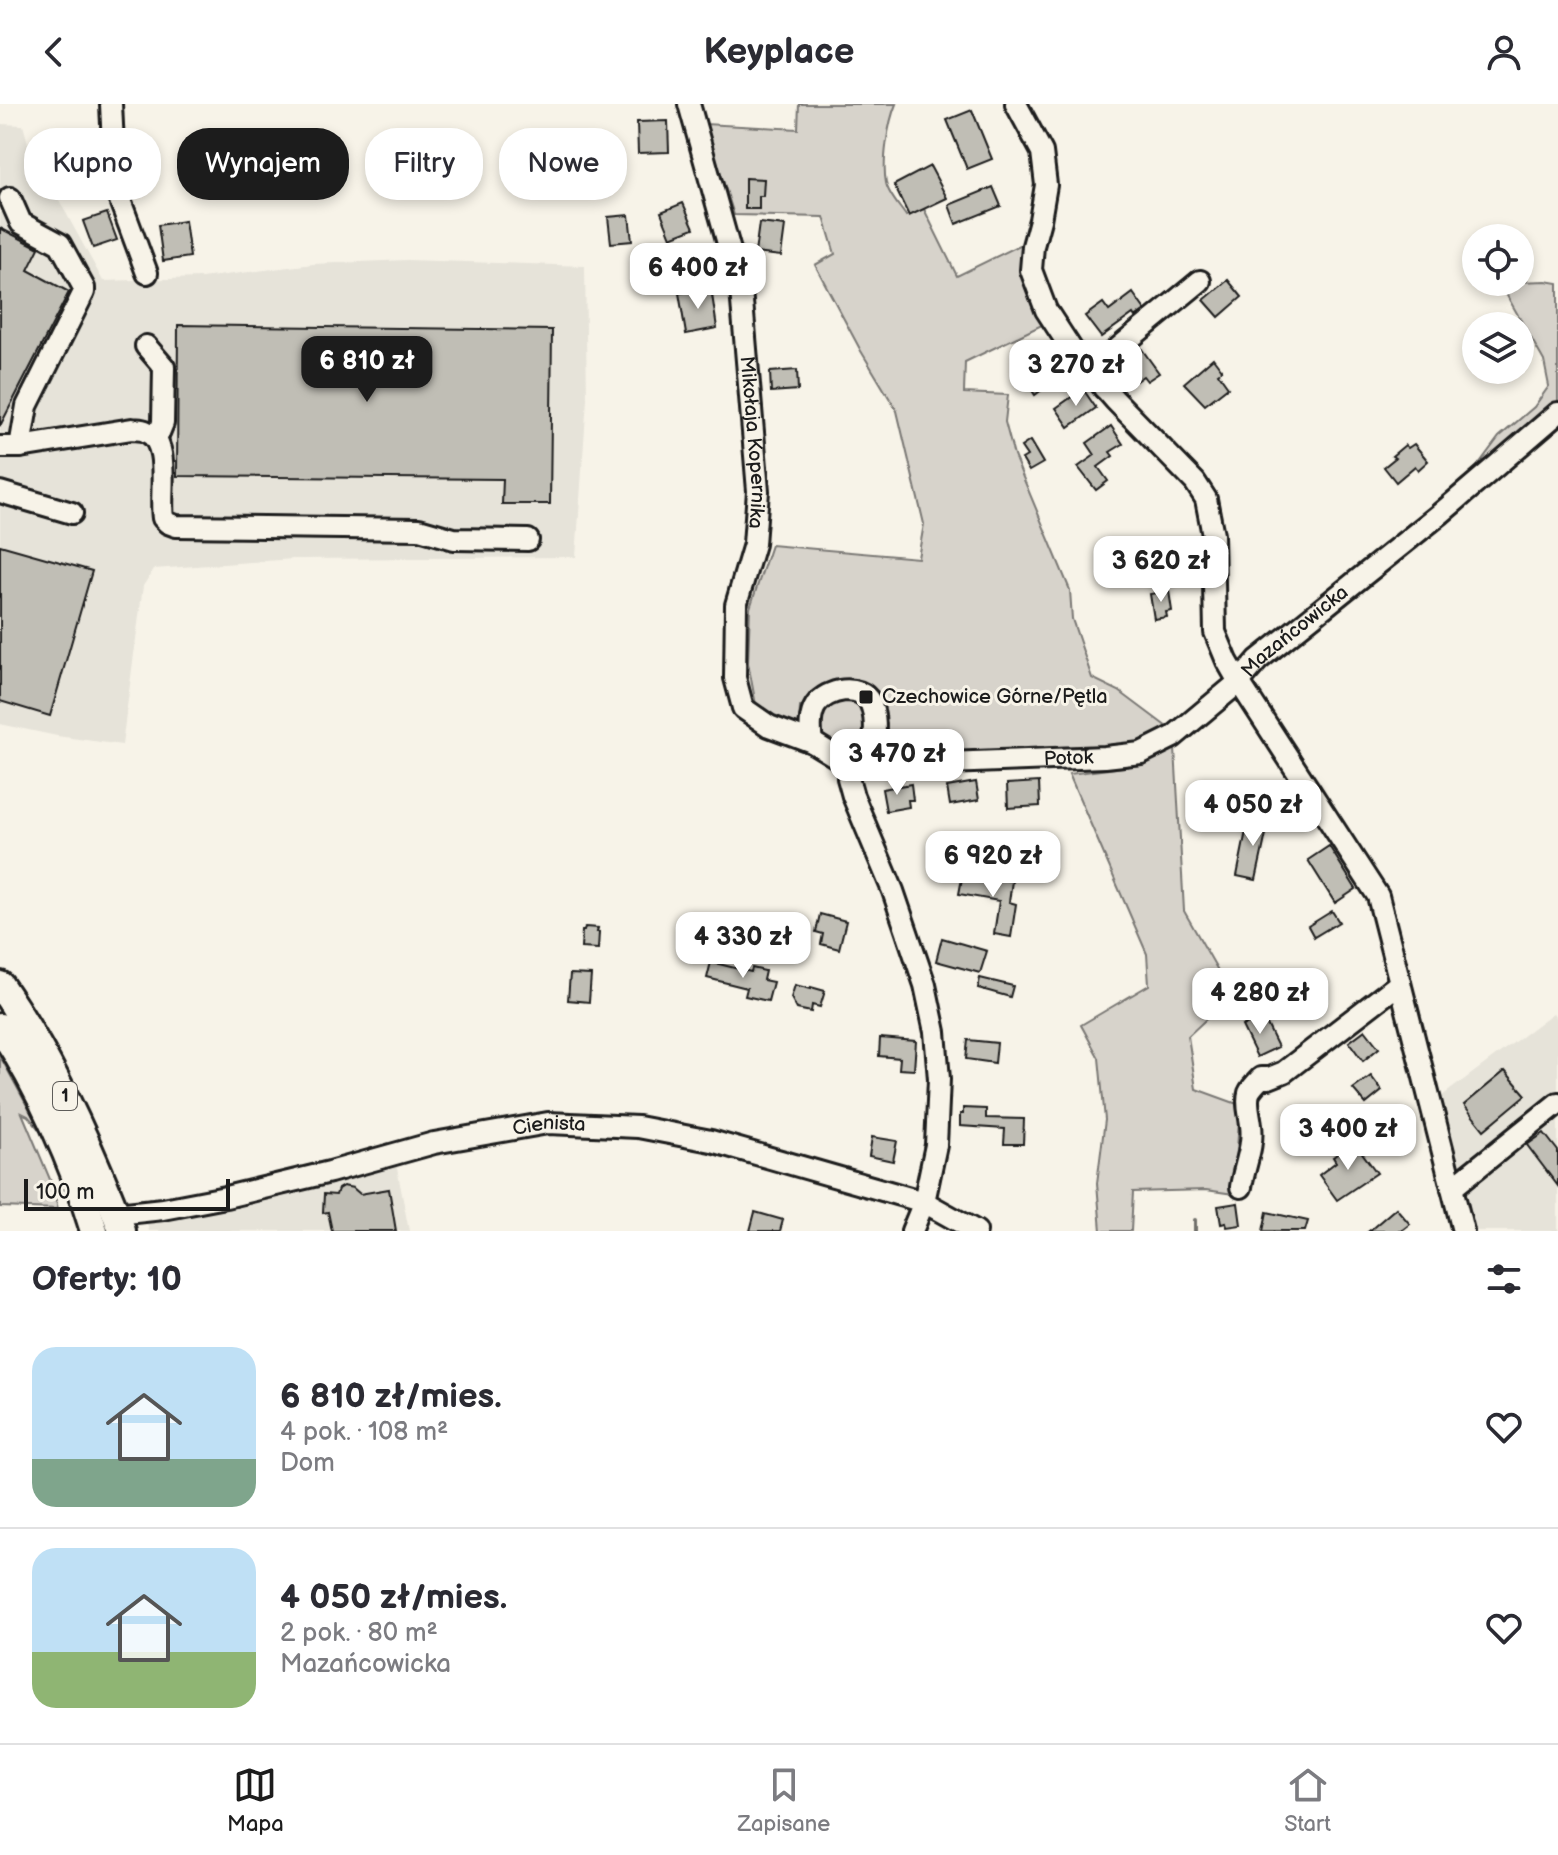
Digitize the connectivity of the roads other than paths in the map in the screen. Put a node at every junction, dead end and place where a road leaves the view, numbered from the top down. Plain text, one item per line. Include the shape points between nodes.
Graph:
1 (111, 104) edge
2 (689, 104) edge
3 (1016, 104) edge
4 (10, 198) dead end
5 (147, 273) dead end
6 (1200, 281) dead end
7 (146, 346) dead end
8 (1104, 388) junction
9 (1558, 413) edge
10 (156, 440) junction
11 (10, 447) edge
12 (0, 492) edge
13 (72, 513) dead end
14 (528, 540) dead end
15 (1239, 682) junction
16 (812, 742) junction
17 (873, 758) junction
18 (851, 766) junction
19 (1400, 983) junction
20 (0, 985) edge
21 (0, 1027) edge
22 (1558, 1103) edge
23 (1241, 1187) dead end
24 (1452, 1188) junction
25 (924, 1202) junction
26 (119, 1223) edge
27 (94, 1231) edge
28 (912, 1231) edge
29 (976, 1231) edge
30 (1463, 1231) edge

1 - 5 street via 115,187
2 - 16 street, Mikołaja Kopernika via 741,290 758,491 754,544 736,605 735,678 743,708 769,726
3 - 8 street via 1042,152 1046,185 1031,270 1046,310
4 - 11 street via 21,223 60,244 84,292
6 - 8 street via 1116,350 1108,362
7 - 10 street via 164,367 163,423
8 - 15 street via 1206,499 1213,535 1215,632
9 - 15 street, Mazańcowicka via 1258,660
10 - 11 street via 146,431 132,429
10 - 14 street via 162,453 163,518 176,526 419,529 454,539
12 - 13 street
15 - 17 street, Potok via 1173,737 1141,753 920,764
15 - 19 street, Mazańcowicka via 1378,896
16 - 17 street via 810,720 816,704 848,689 871,705 876,724
16 - 18 street
17 - 18 street
18 - 25 street via 850,787 893,891 935,1032 936,1145
19 - 23 street via 1284,1072 1261,1078 1249,1092 1251,1143
19 - 24 street, Mazańcowicka
20 - 26 main road, 1 via 79,1124
21 - 27 main road, 1 via 57,1133
22 - 24 street
24 - 30 street, Mazańcowicka
25 - 26 street, Cienista via 711,1141 638,1127 548,1123 434,1143
25 - 28 street
25 - 29 street, Cienista

